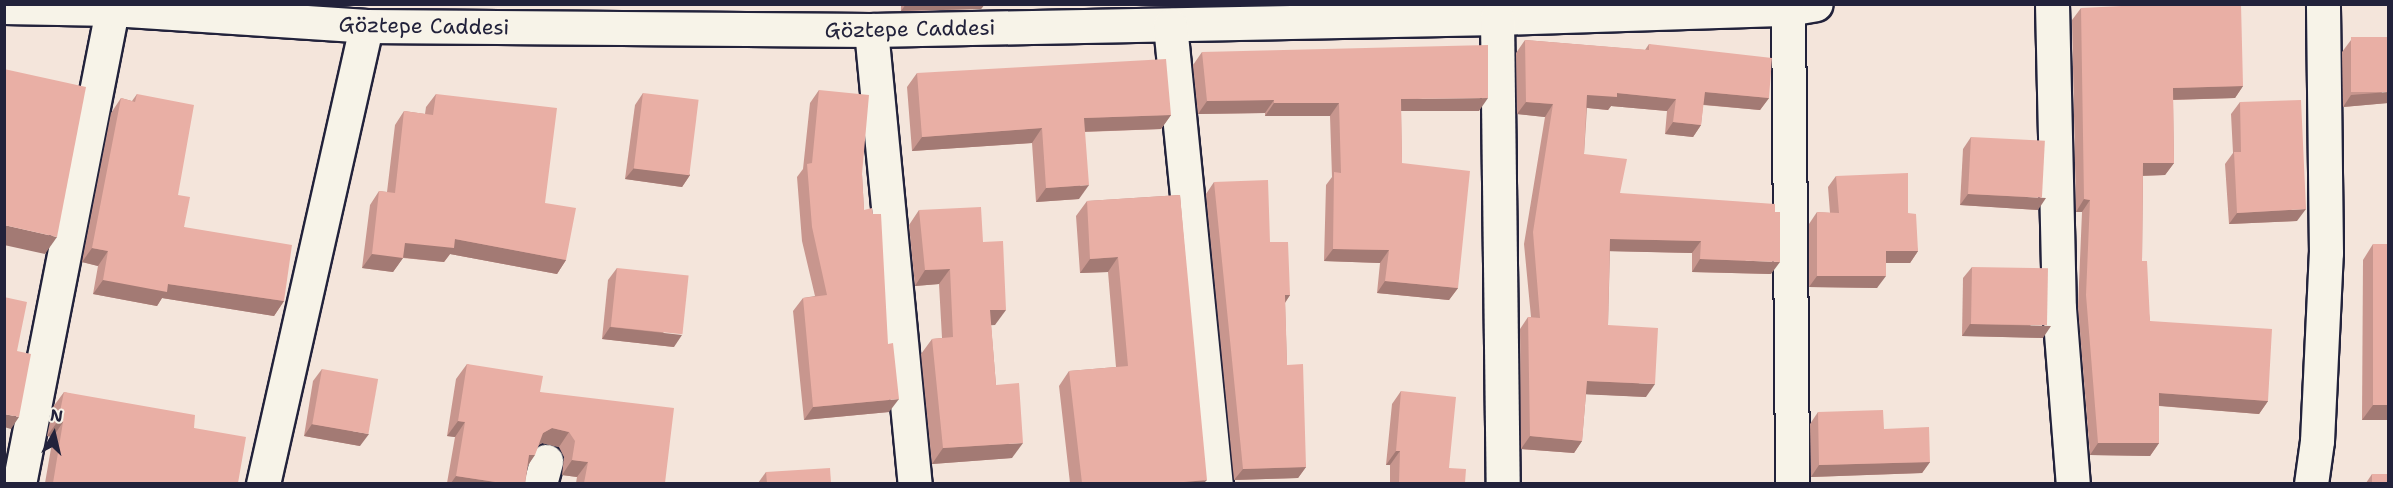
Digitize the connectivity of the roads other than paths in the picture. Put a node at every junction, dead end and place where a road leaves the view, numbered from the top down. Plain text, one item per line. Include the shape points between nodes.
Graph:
1 (2052, 4) edge
2 (2323, 4) edge
3 (4, 7) edge
4 (122, 7) edge
5 (1802, 7) edge
6 (1497, 18) junction
7 (1170, 25) junction
8 (366, 26) junction
9 (871, 30) junction
10 (19, 483) edge
11 (263, 483) edge
12 (915, 483) edge
13 (1216, 483) edge
14 (1503, 483) edge
15 (1792, 483) edge
16 (2073, 483) edge
17 (2311, 483) edge

1 - 16 street via 2059,308
2 - 17 street via 2326,253 2317,441
3 - 4 street, Göztepe Caddesi
4 - 8 street, Göztepe Caddesi
4 - 10 street
5 - 6 street, Göztepe Caddesi
5 - 15 street
6 - 7 street, Göztepe Caddesi
6 - 14 street
7 - 9 street, Göztepe Caddesi
7 - 13 street
8 - 9 street, Göztepe Caddesi
8 - 11 street
9 - 12 street

